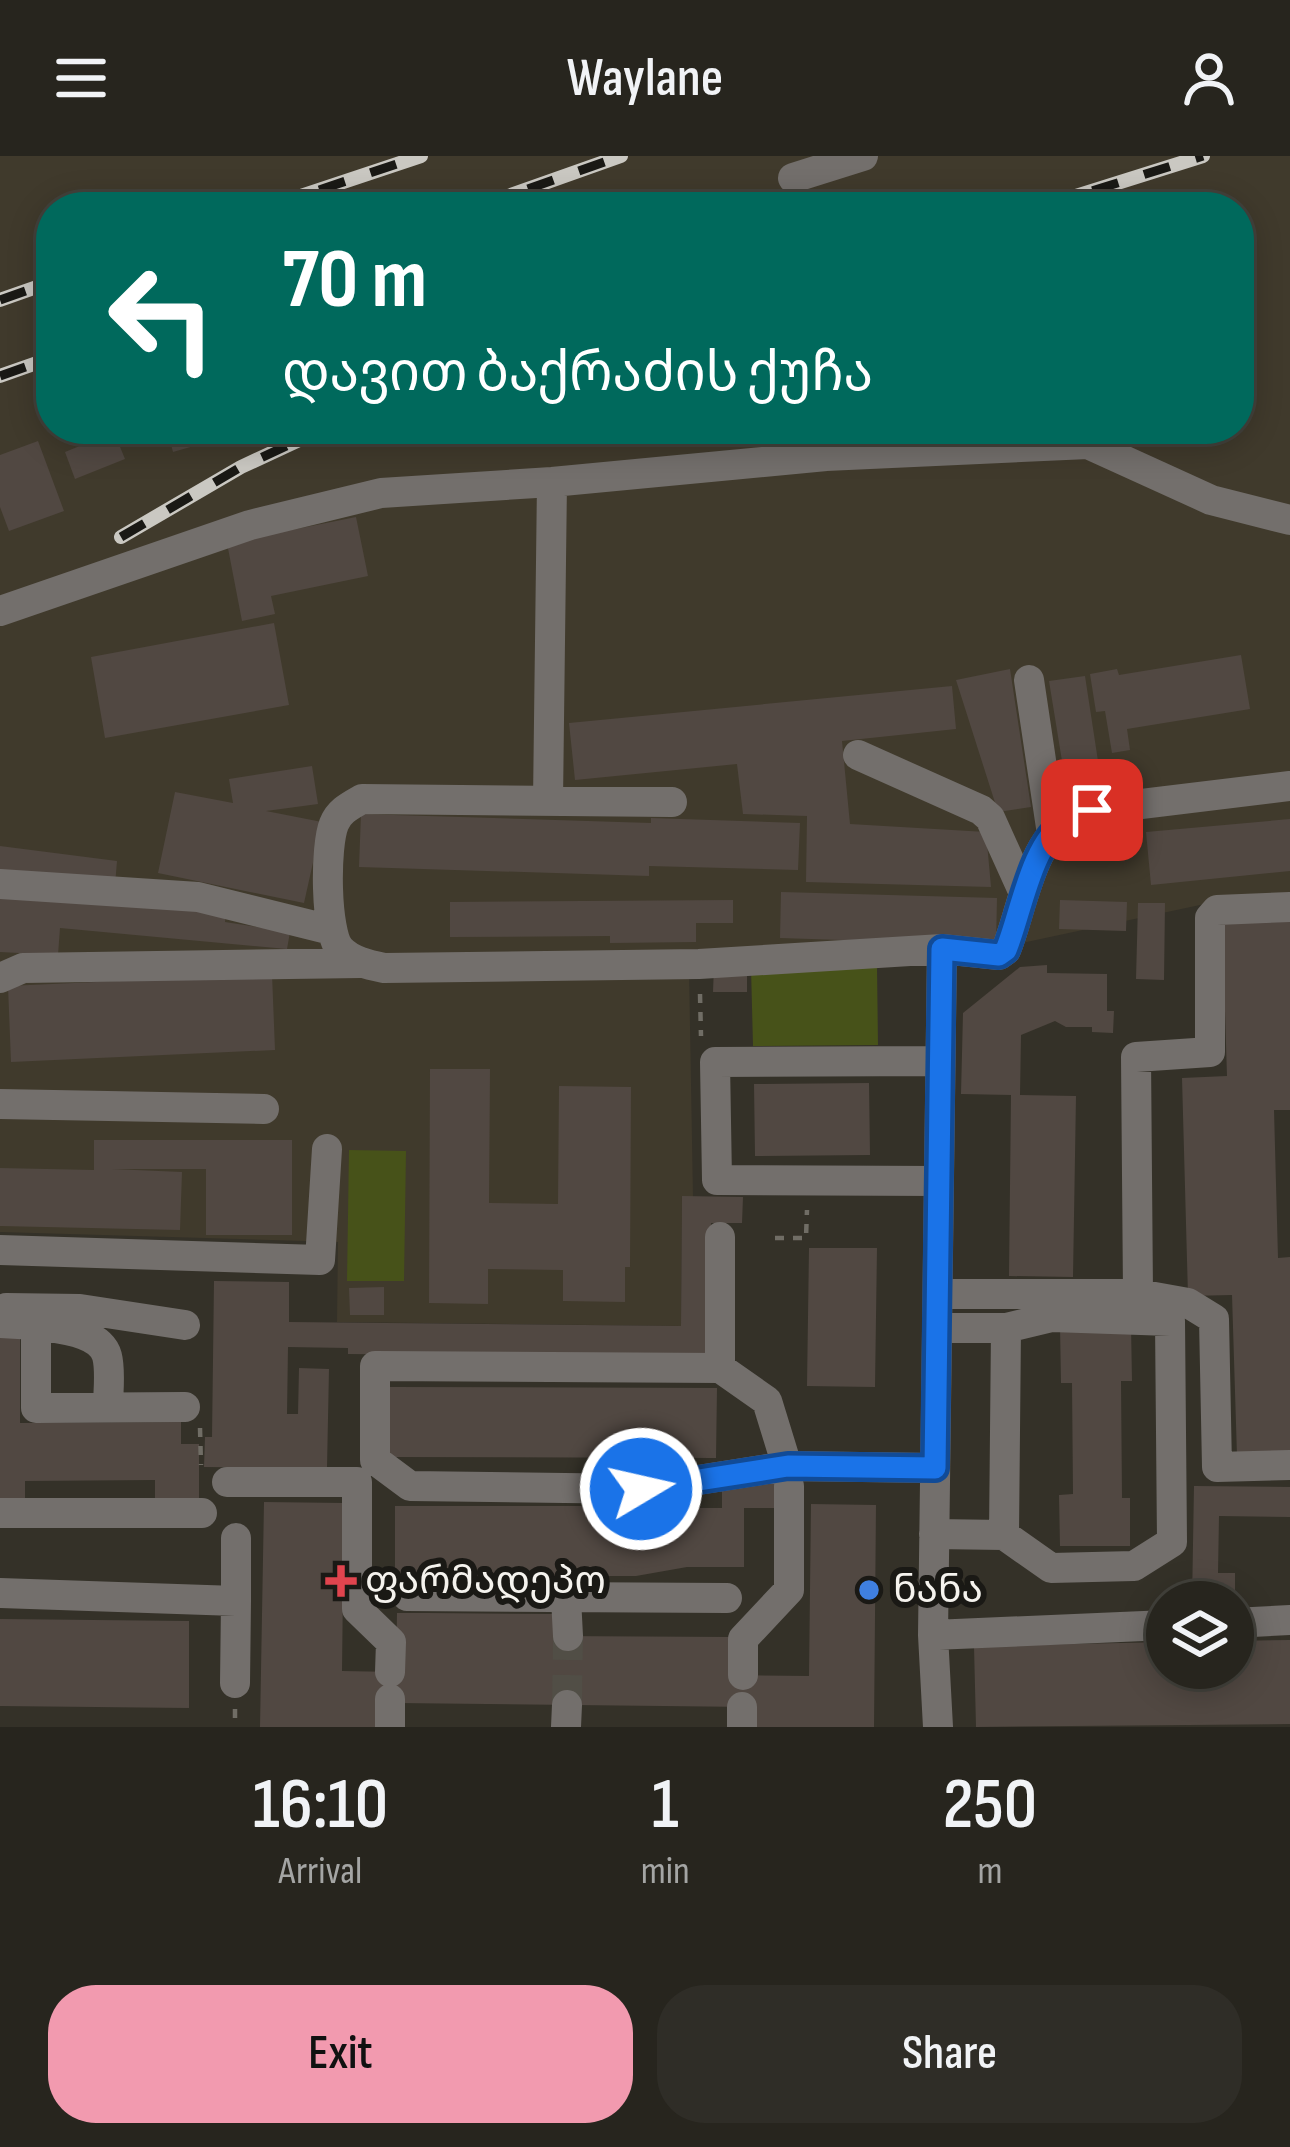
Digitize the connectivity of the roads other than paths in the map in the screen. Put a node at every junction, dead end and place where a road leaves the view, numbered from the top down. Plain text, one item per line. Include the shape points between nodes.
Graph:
1 (863, 156) edge
2 (793, 178) dead end
3 (552, 482) junction
4 (1290, 520) edge
5 (0, 610) edge
6 (1029, 680) dead end
7 (858, 755) dead end
8 (1290, 786) edge
9 (548, 801) junction
10 (672, 802) dead end
11 (1052, 834) junction
12 (0, 884) edge
13 (1023, 891) junction
14 (1290, 907) edge
15 (331, 930) junction
16 (942, 949) junction
17 (361, 963) junction
18 (0, 978) edge
19 (939, 1061) junction
20 (0, 1104) edge
21 (263, 1108) dead end
22 (327, 1149) dead end
23 (939, 1181) junction
24 (720, 1237) dead end
25 (0, 1250) edge
26 (938, 1294) junction
27 (1138, 1294) junction
28 (0, 1309) edge
29 (0, 1323) edge
30 (36, 1325) junction
31 (185, 1325) dead end
32 (938, 1328) junction
33 (1006, 1328) junction
34 (720, 1368) junction
35 (185, 1407) road end
36 (108, 1408) junction
37 (1290, 1465) edge
38 (935, 1468) junction
39 (214, 1474) road end
40 (788, 1476) junction
41 (202, 1513) dead end
42 (0, 1514) edge
43 (934, 1534) junction
44 (1004, 1535) junction
45 (236, 1538) dead end
46 (0, 1593) edge
47 (407, 1596) dead end
48 (566, 1598) junction
49 (727, 1598) dead end
50 (236, 1600) junction
51 (1290, 1620) edge
52 (1254, 1622) edge
53 (1146, 1626) edge
54 (933, 1635) junction
55 (568, 1636) tunnel mouth
56 (742, 1675) dead end
57 (235, 1683) dead end
58 (390, 1699) edge
59 (938, 1727) edge

1 - 2 lane
3 - 4 lane via 826,456 1088,444 1211,500
3 - 5 lane via 381,493 250,525
3 - 9 lane
6 - 11 lane
7 - 13 lane via 981,810
8 - 11 lane via 1092,810
9 - 10 lane
9 - 15 lane via 362,799 345,808 329,847
11 - 13 lane
12 - 15 lane via 198,897
13 - 16 lane via 1006,950
14 - 27 lane via 1217,910 1210,918 1210,1052 1136,1057
15 - 17 lane via 338,948
16 - 17 lane via 699,964
16 - 19 lane
17 - 18 lane via 23,968
19 - 23 lane
19 - 23 lane via 716,1062 717,1180
20 - 21 lane
22 - 25 lane via 320,1260
23 - 26 lane
24 - 34 lane
26 - 27 lane
26 - 32 lane
27 - 37 lane via 1188,1303 1214,1318 1217,1467
28 - 31 lane via 80,1309
29 - 30 lane
30 - 36 lane via 102,1347
30 - 36 lane via 36,1408
32 - 33 lane
32 - 38 lane
33 - 44 lane
33 - 44 lane via 1052,1318 1170,1321 1172,1542 1134,1566 1051,1568
34 - 40 lane via 767,1400
34 - 40 lane via 375,1366 374,1460 410,1486 641,1489
35 - 36 lane
38 - 40 lane
38 - 43 lane
39 - 58 lane via 357,1482 357,1609 391,1642
40 - 56 lane via 789,1590 743,1639
41 - 42 lane
43 - 44 lane
43 - 54 lane
45 - 50 lane
46 - 50 lane
47 - 48 lane
48 - 49 lane
48 - 55 lane
50 - 57 lane
51 - 52 lane
53 - 54 lane
54 - 59 lane

